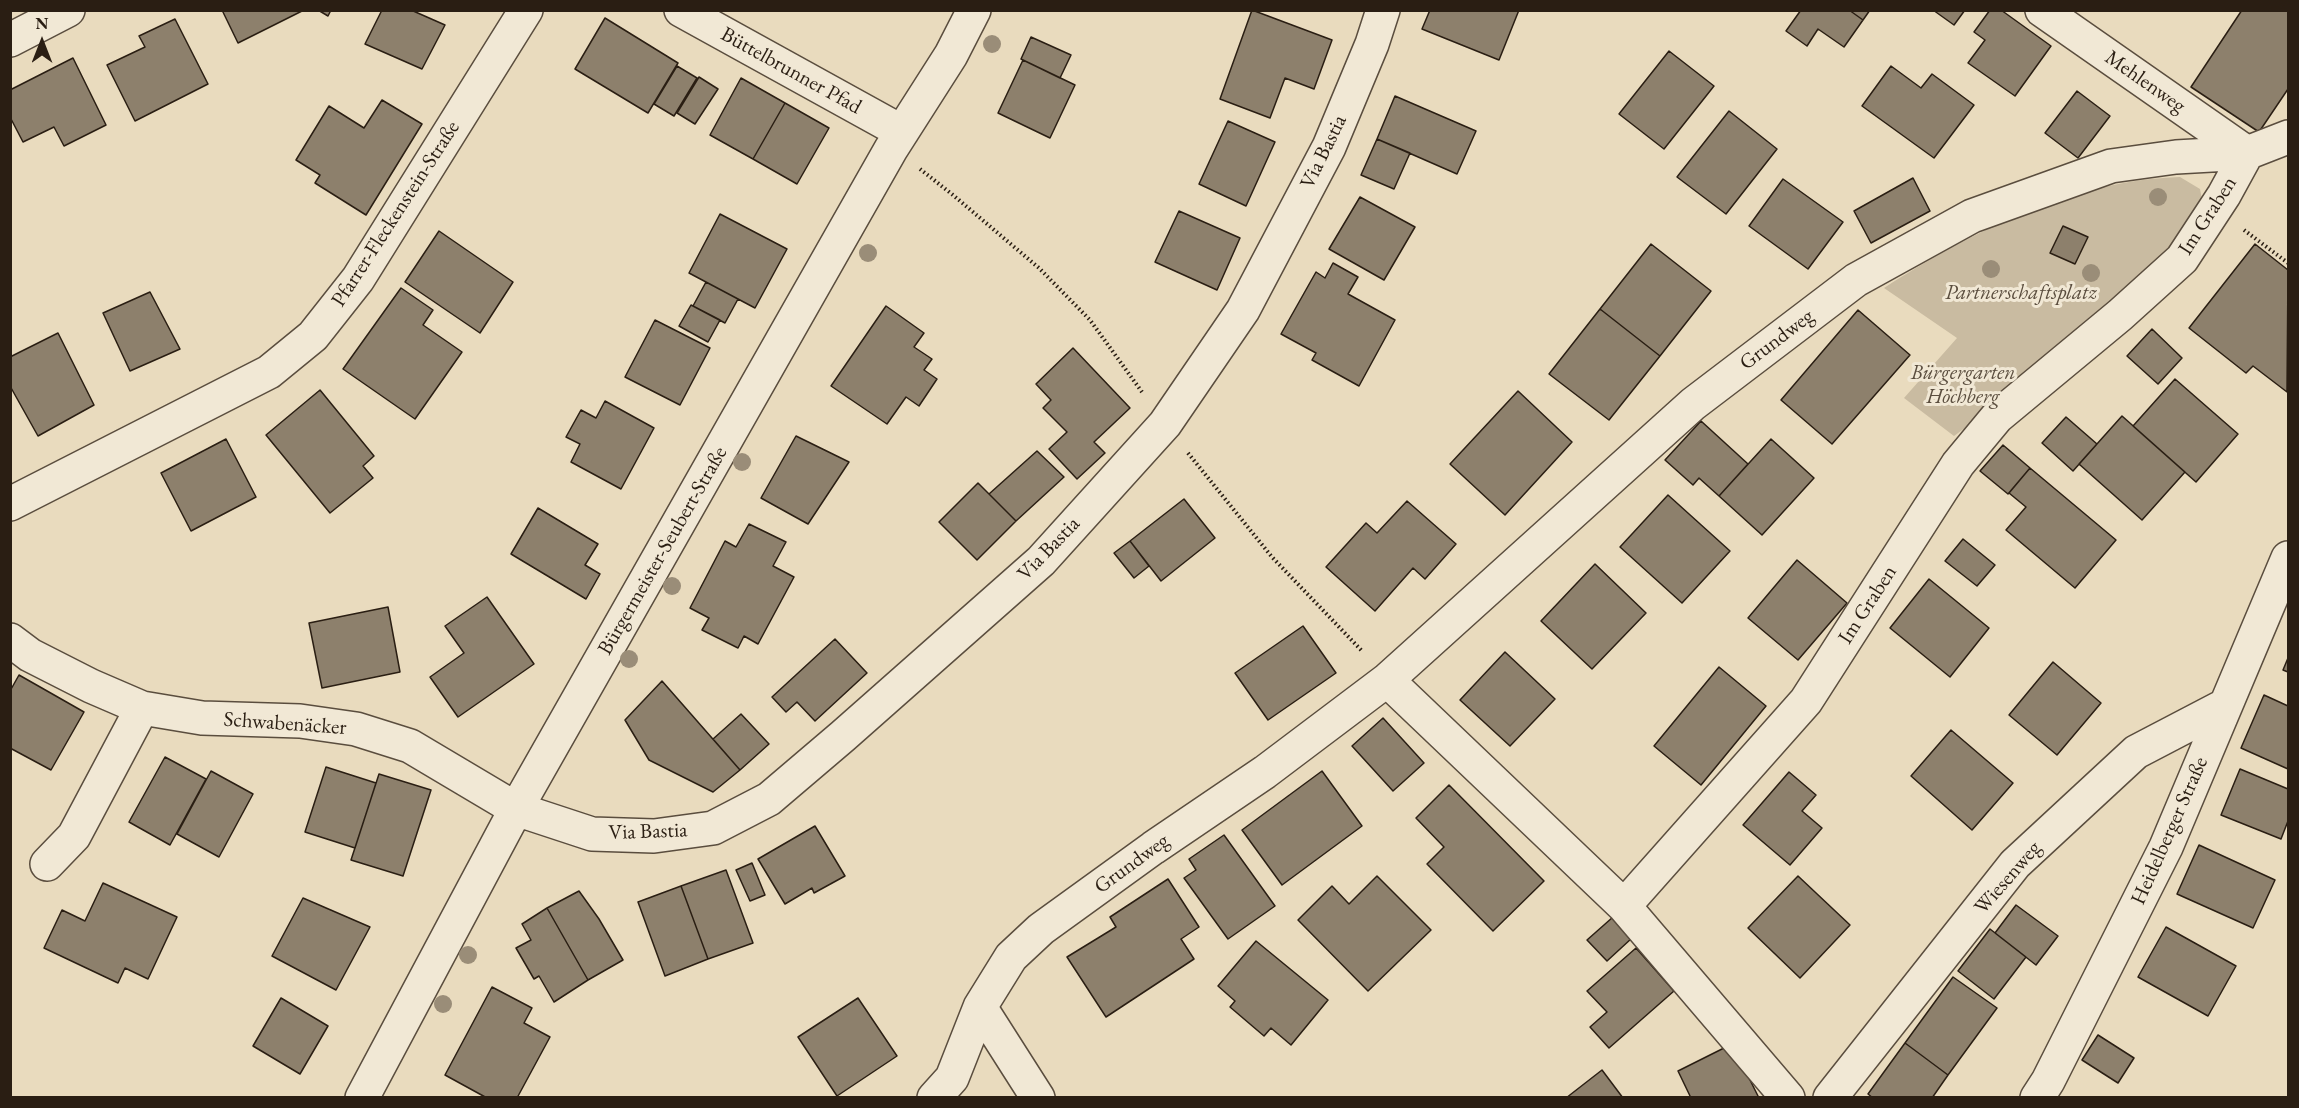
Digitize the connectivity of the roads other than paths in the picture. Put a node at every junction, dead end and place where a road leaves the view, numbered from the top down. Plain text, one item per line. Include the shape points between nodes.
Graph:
1 (69, 10) edge
2 (526, 10) edge
3 (681, 10) edge
4 (974, 10) edge
5 (1383, 10) edge
6 (2042, 10) edge
7 (10, 40) edge
8 (902, 132) junction
9 (2289, 137) edge
10 (2247, 153) junction
11 (10, 504) edge
12 (2289, 558) edge
13 (10, 640) edge
14 (1387, 680) junction
15 (2226, 705) junction
16 (142, 708) junction
17 (516, 809) junction
18 (47, 864) dead end
19 (1624, 906) junction
20 (980, 1006) junction
21 (362, 1098) edge
22 (934, 1098) edge
23 (1038, 1098) edge
24 (1788, 1098) edge
25 (1830, 1098) edge
26 (2037, 1098) edge

1 - 7 street
2 - 11 street, Pfarrer-Fleckenstein-Straße via 358,279 312,336 269,372
3 - 8 street, Büttelbrunner Pfad
4 - 8 street, Bürgermeister-Seubert-Straße via 951,55
5 - 17 street, Via Bastia via 1329,147 1243,310 1165,424 1041,561 768,799 713,828 654,836 592,834
6 - 10 street, Mehlenweg via 2218,119
8 - 17 street, Bürgermeister-Seubert-Straße
9 - 10 street, Im Graben
10 - 14 street, Grundweg via 2111,166 1972,216 1856,280 1693,404
10 - 19 street, Im Graben via 2182,259 1997,417 1958,464 1806,701
12 - 15 street, Heidelberger Straße
13 - 16 street, Schwabenäcker via 30,656
14 - 19 street
14 - 20 street, Grundweg via 1265,772 1041,929 1011,957
15 - 25 street, Wiesenweg via 2136,752 2015,864
15 - 26 street, Heidelberger Straße via 2166,847
16 - 17 street, Schwabenäcker via 202,718 300,721 356,729 410,746
16 - 18 street via 74,836
17 - 21 street, Bürgermeister-Seubert-Straße
19 - 24 street
20 - 22 street, Grundweg via 952,1078
20 - 23 street

